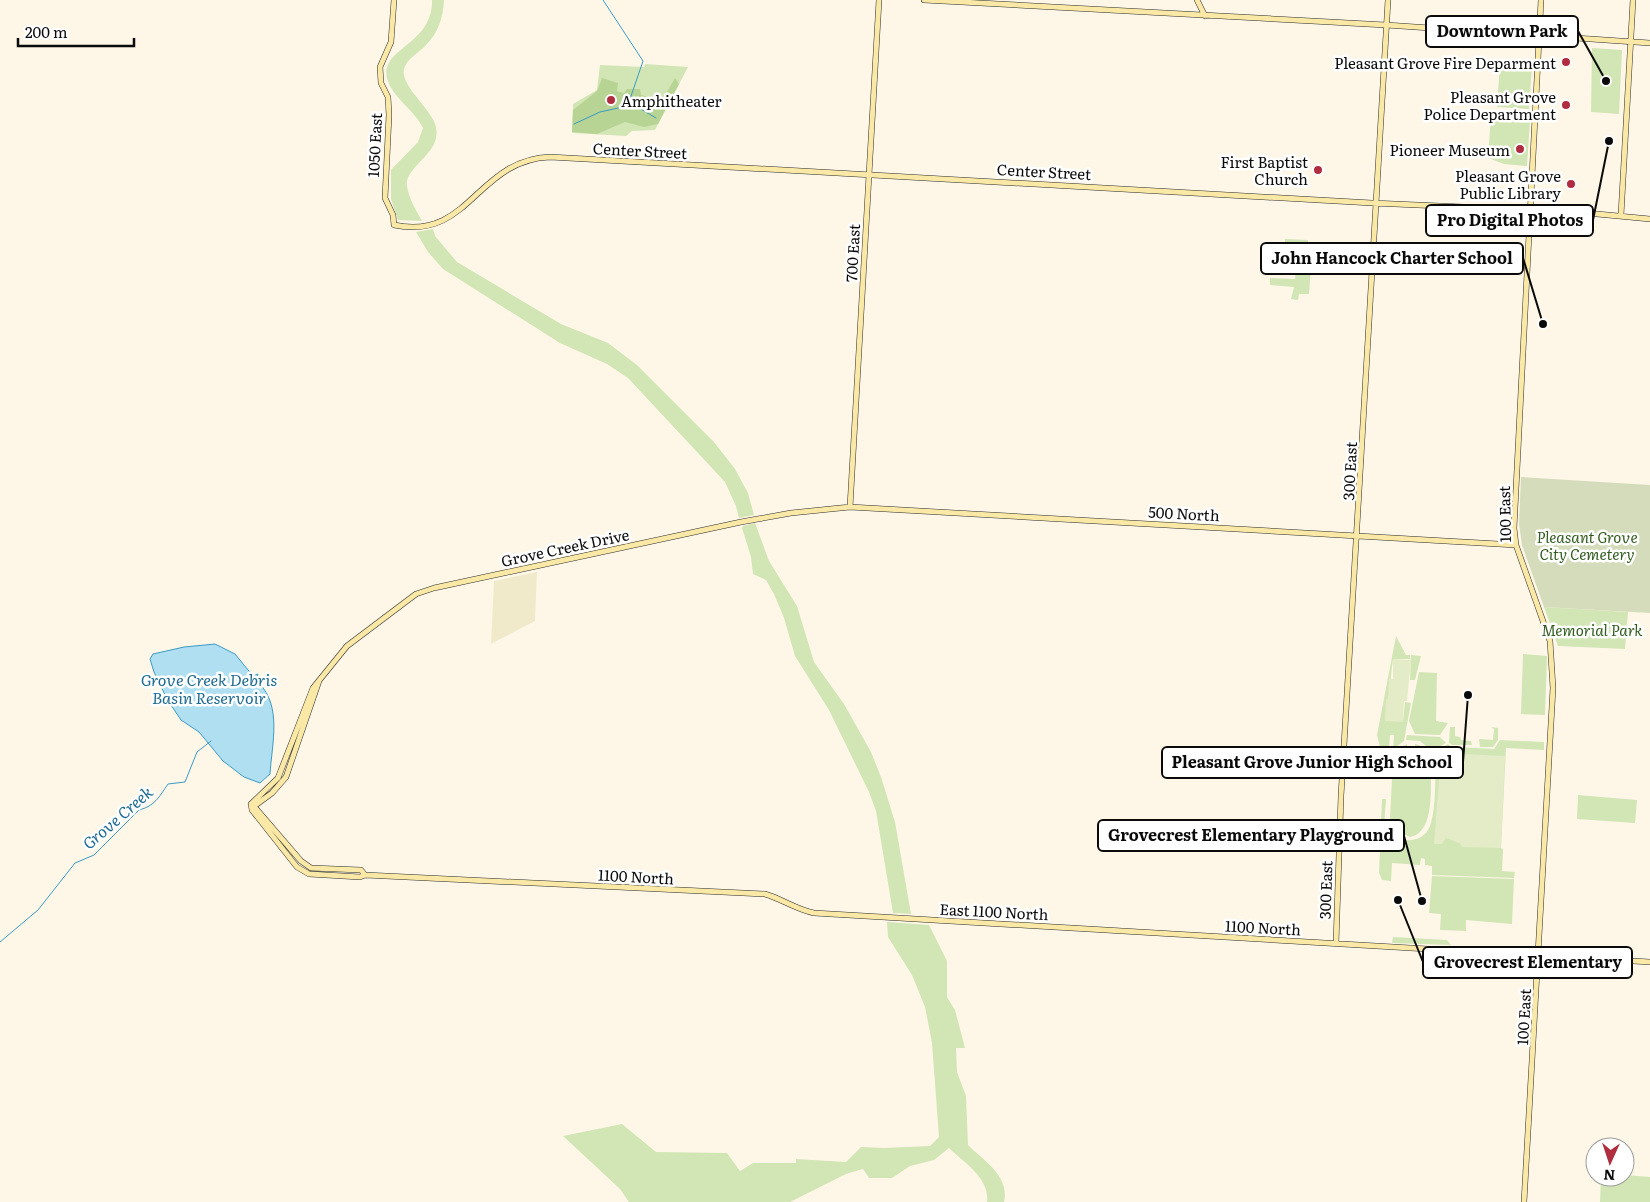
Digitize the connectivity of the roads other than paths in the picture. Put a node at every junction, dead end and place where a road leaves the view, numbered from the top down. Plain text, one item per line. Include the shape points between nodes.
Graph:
1 (394, 0) edge
2 (879, 0) edge
3 (924, 0) edge
4 (1197, 0) edge
5 (1388, 0) edge
6 (1541, 0) edge
7 (1633, 0) edge
8 (1205, 16) junction
9 (1386, 25) junction
10 (1539, 37) junction
11 (1630, 42) junction
12 (1650, 43) edge
13 (869, 174) junction
14 (1377, 203) junction
15 (1530, 212) junction
16 (1621, 215) junction
17 (1650, 219) edge
18 (394, 225) joint
19 (850, 507) junction
20 (1358, 535) junction
21 (1516, 545) junction
22 (251, 804) joint
23 (903, 919) joint
24 (1085, 928) joint
25 (1336, 943) junction
26 (1539, 955) junction
27 (1650, 962) edge
28 (1524, 1202) edge

1 - 18 street, 1050 East via 391,42 380,67 389,115 385,192
2 - 13 street, 700 East
3 - 8 street
4 - 8 street
5 - 9 street, 300 East
6 - 10 street, 100 East
7 - 11 street
8 - 9 street
9 - 10 street
9 - 14 street, 300 East
10 - 11 street
10 - 15 street, 100 East
11 - 12 street
11 - 16 street
13 - 14 street, Center Street
13 - 18 street, Center Street via 544,157 518,163 499,174 456,214 432,225
13 - 19 street, 700 East
14 - 15 street, Center Street
14 - 20 street, 300 East
15 - 16 street, Center Street
15 - 21 street, 100 East via 1516,465
16 - 17 street, Center Street
19 - 20 street, 500 North
19 - 22 street, Grove Creek Drive via 741,522 418,593 347,646 319,680 286,777 272,793
20 - 21 street, 500 North
20 - 25 street, 300 East
21 - 26 street, 100 East via 1550,642 1553,667
22 - 23 street, 1100 North via 252,810 297,867 309,874 765,894 802,911
23 - 24 street, East 1100 North
24 - 25 street, 1100 North
25 - 26 street, 1100 North
26 - 27 street, 1100 North
26 - 28 street, 100 East

